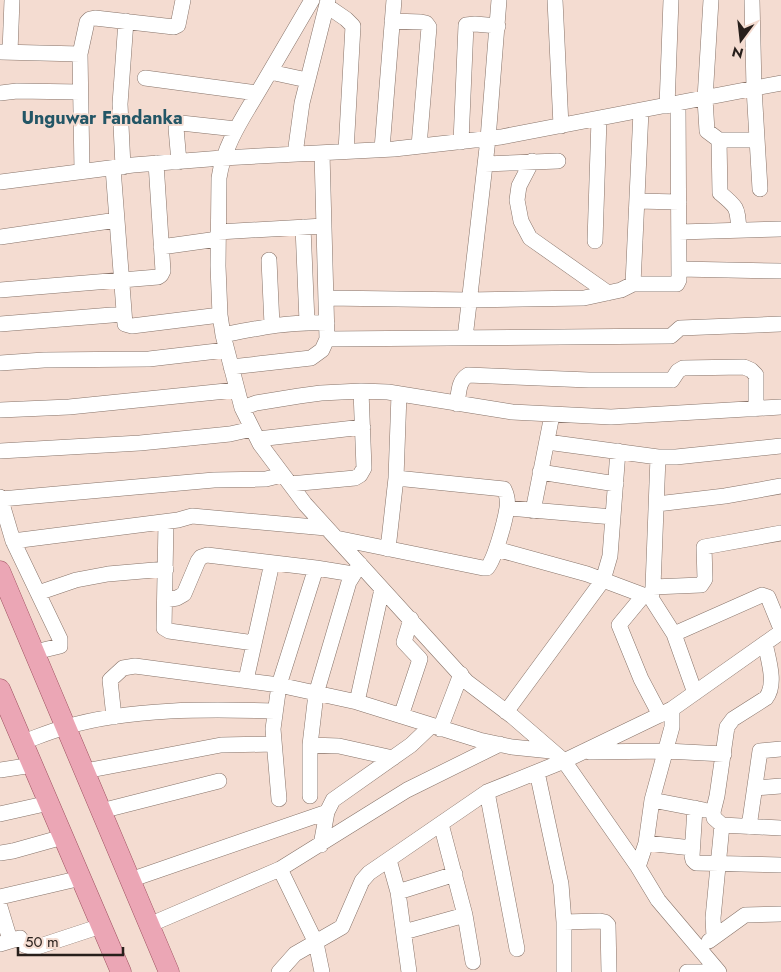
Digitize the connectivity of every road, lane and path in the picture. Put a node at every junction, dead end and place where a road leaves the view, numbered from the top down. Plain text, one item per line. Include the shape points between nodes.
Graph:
1 (12, 0) edge
2 (183, 0) edge
3 (312, 0) edge
4 (394, 0) edge
5 (500, 0) edge
6 (555, 0) edge
7 (671, 0) edge
8 (711, 0) edge
9 (752, 0) edge
10 (327, 3) edge
11 (126, 21) junction
12 (392, 21) junction
13 (498, 26) junction
14 (5, 52) edge
15 (80, 54) junction
16 (270, 72) junction
17 (145, 78) dead end
18 (307, 80) junction
19 (781, 82) edge
20 (754, 88) junction
21 (0, 92) edge
22 (80, 92) junction
23 (257, 93) junction
24 (705, 99) junction
25 (672, 105) junction
26 (641, 111) junction
27 (599, 119) junction
28 (561, 126) junction
29 (236, 129) junction
30 (488, 139) junction
31 (719, 140) junction
32 (757, 140) junction
33 (461, 142) junction
34 (419, 146) junction
35 (382, 149) junction
36 (346, 151) junction
37 (322, 152) junction
38 (295, 154) junction
39 (222, 158) junction
40 (558, 161) dead end
41 (179, 162) junction
42 (532, 162) junction
43 (156, 164) junction
44 (485, 164) junction
45 (118, 167) junction
46 (82, 171) junction
47 (0, 182) edge
48 (760, 189) dead end
49 (637, 201) junction
50 (679, 202) junction
51 (117, 220) junction
52 (324, 226) junction
53 (303, 227) junction
54 (739, 230) junction
55 (781, 230) edge
56 (679, 232) junction
57 (218, 236) junction
58 (0, 237) edge
59 (595, 241) dead end
60 (162, 247) junction
61 (269, 260) dead end
62 (678, 269) junction
63 (781, 271) edge
64 (122, 280) junction
65 (633, 284) junction
66 (0, 290) edge
67 (608, 293) junction
68 (326, 298) junction
69 (469, 300) junction
70 (124, 314) junction
71 (220, 314) junction
72 (307, 322) junction
73 (327, 323) junction
74 (0, 324) edge
75 (781, 324) edge
76 (272, 325) junction
77 (465, 338) junction
78 (327, 339) junction
79 (225, 342) junction
80 (0, 363) edge
81 (230, 367) junction
82 (236, 390) junction
83 (361, 392) junction
84 (399, 394) junction
85 (457, 404) junction
86 (781, 407) edge
87 (242, 408) junction
88 (756, 408) junction
89 (0, 410) edge
90 (552, 415) junction
91 (363, 427) junction
92 (255, 434) junction
93 (547, 442) junction
94 (781, 446) edge
95 (0, 451) edge
96 (618, 451) junction
97 (658, 457) junction
98 (540, 472) junction
99 (396, 478) junction
100 (286, 480) junction
101 (616, 484) junction
102 (781, 486) edge
103 (0, 498) edge
104 (657, 504) junction
105 (507, 508) junction
106 (533, 511) junction
107 (613, 518) junction
108 (166, 522) junction
109 (331, 533) junction
110 (781, 533) edge
111 (13, 541) junction
112 (388, 549) junction
113 (496, 549) junction
114 (272, 563) junction
115 (316, 568) junction
116 (166, 569) junction
117 (357, 569) junction
118 (0, 571) edge
119 (603, 580) junction
120 (382, 589) junction
121 (38, 592) junction
122 (649, 593) junction
123 (165, 600) junction
124 (411, 619) junction
125 (781, 630) edge
126 (674, 634) junction
127 (765, 642) junction
128 (254, 643) junction
129 (35, 652) junction
130 (460, 674) junction
131 (246, 680) junction
132 (279, 685) junction
133 (0, 689) edge
134 (695, 692) junction
135 (316, 694) junction
136 (357, 702) junction
137 (275, 712) junction
138 (506, 712) junction
139 (666, 712) junction
140 (402, 716) junction
141 (114, 717) junction
142 (6, 719) edge
143 (66, 727) junction
144 (436, 727) junction
145 (23, 742) junction
146 (274, 744) junction
147 (500, 744) junction
148 (310, 745) junction
149 (781, 749) edge
150 (551, 751) junction
151 (585, 751) junction
152 (666, 751) junction
153 (724, 754) junction
154 (393, 758) junction
155 (564, 761) junction
156 (33, 765) junction
157 (0, 770) edge
158 (85, 771) junction
159 (537, 772) junction
160 (220, 782) dead end
161 (781, 786) edge
162 (755, 788) junction
163 (488, 792) junction
164 (310, 796) dead end
165 (279, 799) dead end
166 (652, 800) junction
167 (49, 803) junction
168 (695, 808) junction
169 (101, 810) junction
170 (327, 812) junction
171 (713, 812) junction
172 (0, 814) edge
173 (441, 824) junction
174 (722, 825) junction
175 (749, 827) junction
176 (781, 828) edge
177 (63, 837) junction
178 (646, 843) junction
179 (321, 845) junction
180 (692, 848) junction
181 (0, 853) edge
182 (388, 860) junction
183 (719, 864) junction
184 (781, 865) edge
185 (638, 867) junction
186 (280, 869) junction
187 (455, 874) junction
188 (81, 878) junction
189 (130, 880) junction
190 (398, 892) junction
191 (0, 897) edge
192 (0, 907) edge
193 (781, 914) edge
194 (465, 915) junction
195 (564, 922) junction
196 (101, 926) junction
197 (150, 926) junction
198 (404, 932) junction
199 (714, 937) junction
200 (5, 942) edge
201 (316, 943) junction
202 (699, 948) junction
203 (517, 949) dead end
204 (473, 962) dead end
205 (121, 972) edge
206 (169, 972) edge
207 (279, 972) edge
208 (322, 972) edge
209 (409, 972) edge
210 (564, 972) edge
211 (610, 972) edge
212 (687, 972) edge
213 (712, 972) edge
214 (719, 972) edge

1 - 14 street
2 - 11 street via 178,24 174,27
3 - 16 street
4 - 12 street
5 - 13 street
6 - 28 street
7 - 25 street
8 - 24 street
9 - 20 street
10 - 18 street
10 - 36 street via 353,26
11 - 15 street via 90,19
11 - 45 street
12 - 34 street via 421,22 429,28
12 - 35 street
13 - 30 street
13 - 33 street via 466,25
14 - 15 street
15 - 22 street
16 - 18 street
16 - 23 street
17 - 23 street
18 - 38 street
19 - 20 street
20 - 24 street
20 - 32 street
21 - 22 street
22 - 46 street
23 - 29 street
24 - 25 street
24 - 31 street via 707,131
25 - 26 street
25 - 50 street
26 - 27 street
26 - 49 street
27 - 28 street
27 - 59 street
28 - 30 street
29 - 39 street
29 - 41 street via 178,124
30 - 33 street
30 - 44 street
31 - 32 street
31 - 54 street via 720,193 735,204
32 - 48 street
33 - 34 street
34 - 35 street
35 - 36 street
36 - 37 street
37 - 38 street
37 - 52 street
38 - 39 street
39 - 41 street
39 - 57 street
40 - 42 street
41 - 43 street
42 - 44 street
42 - 67 street via 519,186 518,200 521,222 530,238
43 - 45 street
43 - 60 street
44 - 69 street
45 - 46 street
45 - 51 street
46 - 47 street
49 - 50 street
49 - 65 street
50 - 56 street
51 - 58 street
51 - 64 street
52 - 53 street
52 - 68 street
53 - 57 street
53 - 72 street
54 - 55 street
54 - 56 street
56 - 62 street
57 - 60 street
57 - 71 street
60 - 64 street via 162,274
61 - 76 street
62 - 63 street
62 - 65 street via 677,284
64 - 66 street
64 - 70 street
65 - 67 street
67 - 69 street via 584,298
68 - 69 street
68 - 73 street
69 - 77 street
70 - 71 street via 125,324 132,326
70 - 74 street
71 - 79 street
72 - 73 street
72 - 76 street
73 - 78 street
75 - 77 street via 680,328 671,336
76 - 79 street
77 - 78 street
78 - 81 street via 322,350 311,358
79 - 80 street via 149,359
79 - 81 street
81 - 82 street
82 - 87 street
82 - 89 street via 69,407
83 - 84 street
83 - 87 street via 298,396
83 - 91 street
84 - 85 street
84 - 99 street
85 - 88 street via 459,386 468,375 672,380 683,368 744,367 756,375
85 - 90 street
86 - 88 street
87 - 92 street
88 - 90 street via 610,417
90 - 93 street
91 - 92 street
91 - 100 street via 364,468 360,475 355,478
92 - 95 street
92 - 100 street
93 - 96 street
93 - 98 street
94 - 97 street
96 - 97 street
96 - 101 street
97 - 104 street
98 - 101 street
98 - 106 street
99 - 105 street via 504,489
99 - 112 street
100 - 103 street via 214,480
100 - 109 street
101 - 107 street
102 - 104 street
103 - 111 street
104 - 122 street
105 - 106 street
105 - 113 street
106 - 107 street
107 - 119 street via 610,556
108 - 109 street via 192,516
108 - 111 street
108 - 116 street
109 - 112 street
109 - 117 street
110 - 122 street via 704,546 705,579 701,585
111 - 121 street
112 - 113 street via 483,568 487,568
113 - 119 street
114 - 115 street
114 - 123 street via 201,557 184,594
114 - 128 street
115 - 117 street
115 - 132 street
116 - 121 street via 100,575
116 - 123 street
117 - 120 street
117 - 135 street via 349,582
118 - 129 main road
119 - 122 street
119 - 138 street
120 - 124 street
120 - 136 street
121 - 129 street via 60,639 60,646
122 - 126 street
122 - 139 street via 619,627 641,679
123 - 128 street via 164,628 169,631
124 - 130 street
124 - 140 street via 404,642 420,658
125 - 126 street via 768,597 762,595
125 - 127 street
126 - 134 street
127 - 134 street
127 - 153 street via 770,663 769,694 730,722
128 - 131 street
129 - 143 main road
130 - 138 street
130 - 144 street
131 - 132 street
131 - 141 street via 135,666 122,668 110,680
132 - 135 street
132 - 137 street
133 - 142 main road
134 - 139 street
135 - 136 street
135 - 148 street
136 - 140 street
137 - 141 street via 202,710
137 - 146 street
138 - 150 street
139 - 151 street
139 - 152 street via 672,727
140 - 144 street
141 - 143 street
142 - 145 main road
143 - 145 street
143 - 158 main road
144 - 147 street
144 - 154 street
145 - 156 main road
146 - 158 street via 221,745
146 - 165 street
147 - 150 street
147 - 179 street via 407,790
148 - 154 street via 339,746
148 - 164 street
149 - 162 street via 760,750
150 - 155 street
151 - 152 street
151 - 155 street
152 - 153 street
152 - 166 street
153 - 171 street
154 - 170 street via 332,800
155 - 159 street
155 - 185 street
156 - 157 street
156 - 167 main road
158 - 169 main road
159 - 163 street
159 - 195 street via 561,884
160 - 169 street
161 - 162 street
162 - 175 street
163 - 173 street
163 - 203 street
166 - 168 street
166 - 178 street
167 - 172 street
167 - 177 main road
168 - 171 street
168 - 180 street
169 - 189 main road
170 - 179 street
170 - 189 street
171 - 174 street via 714,818
173 - 182 street
173 - 187 street
174 - 175 street
174 - 183 street
175 - 176 street
177 - 181 street
177 - 188 main road
178 - 180 street
178 - 185 street
179 - 186 street
180 - 183 street via 692,860 696,863
182 - 190 street
182 - 201 street via 362,881 342,928
183 - 184 street
183 - 199 street
185 - 202 street via 658,900
186 - 197 street
186 - 201 street
187 - 190 street
187 - 194 street
188 - 191 street
188 - 196 main road
189 - 197 main road
190 - 198 street
192 - 200 street
193 - 199 street via 745,915
194 - 198 street
194 - 204 street
195 - 210 street
195 - 211 street via 600,921 608,925
196 - 200 street via 34,948 24,945 20,938
196 - 205 main road
197 - 206 main road
198 - 209 street
199 - 202 street
201 - 207 street via 295,954
201 - 208 street
202 - 214 street
212 - 213 street

